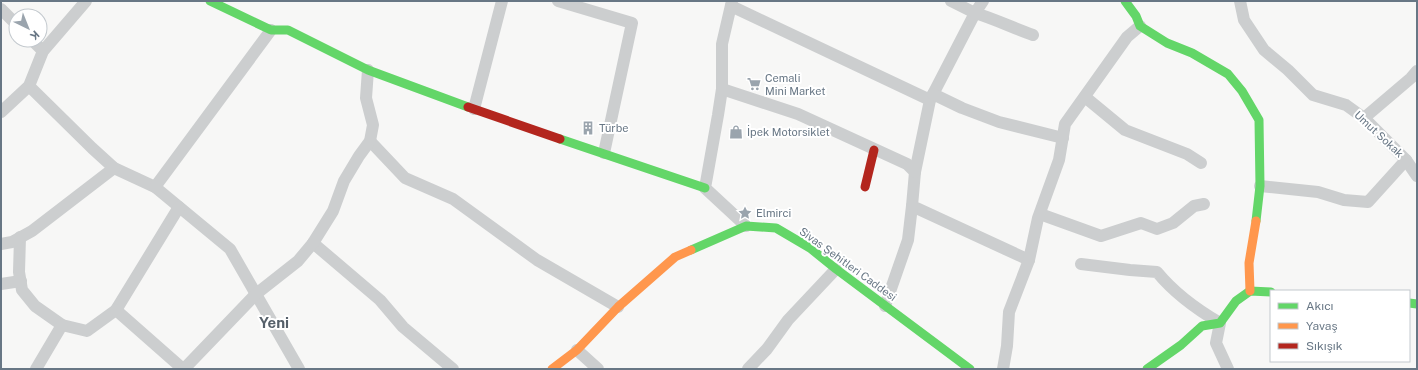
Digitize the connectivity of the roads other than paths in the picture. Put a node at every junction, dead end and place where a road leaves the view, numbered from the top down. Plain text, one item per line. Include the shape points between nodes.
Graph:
1 (86, 1) edge
2 (210, 1) edge
3 (502, 1) edge
4 (558, 1) edge
5 (951, 1) edge
6 (983, 1) edge
7 (1125, 1) edge
8 (1240, 1) edge
9 (731, 4) edge
10 (975, 12) junction
11 (1140, 26) junction
12 (271, 30) junction
13 (1033, 35) dead end
14 (40, 48) edge
15 (43, 51) junction
16 (368, 70) junction
17 (1417, 71) edge
18 (29, 86) junction
19 (722, 88) junction
20 (931, 97) junction
21 (1085, 97) junction
22 (474, 109) junction
23 (1, 112) edge
24 (1364, 118) junction
25 (1063, 138) junction
26 (370, 141) junction
27 (874, 150) junction
28 (604, 153) junction
29 (1406, 160) junction
30 (1201, 163) dead end
31 (114, 168) junction
32 (915, 172) junction
33 (1417, 176) edge
34 (1260, 186) junction
35 (155, 187) junction
36 (865, 187) dead end
37 (705, 188) junction
38 (1204, 204) dead end
39 (912, 206) junction
40 (180, 207) junction
41 (1040, 214) junction
42 (746, 226) junction
43 (20, 237) junction
44 (313, 243) junction
45 (1, 244) edge
46 (1029, 260) junction
47 (1081, 264) dead end
48 (836, 269) junction
49 (21, 281) junction
50 (1, 284) edge
51 (1250, 291) junction
52 (1270, 292) edge
53 (256, 294) junction
54 (885, 306) junction
55 (618, 307) junction
56 (116, 310) junction
57 (1220, 323) junction
58 (62, 325) junction
59 (577, 350) junction
60 (36, 369) edge
61 (183, 369) edge
62 (299, 369) edge
63 (453, 369) edge
64 (552, 369) edge
65 (598, 369) edge
66 (748, 369) edge
67 (970, 369) edge
68 (1003, 369) edge
69 (1147, 369) edge
70 (1228, 369) edge

1 - 15 street
2 - 12 street
3 - 22 street
4 - 28 street via 632,23
5 - 10 street
6 - 10 street
7 - 11 street
8 - 24 street, Umut Sokak via 1244,20 1264,50 1314,95 1346,105
9 - 19 street via 722,44
9 - 20 street
10 - 13 street
10 - 20 street
11 - 21 street via 1127,37
11 - 34 street via 1228,74 1242,91 1259,120
12 - 16 street via 288,30
12 - 35 street
14 - 15 street
15 - 18 street
16 - 22 street
16 - 26 street via 366,98 373,125
17 - 24 street
18 - 23 street
18 - 31 street
19 - 27 street via 798,114
19 - 37 street
20 - 25 street via 999,122
20 - 32 street
21 - 25 street via 1065,124
21 - 30 street via 1125,130 1187,154
22 - 28 street
24 - 29 street, Umut Sokak
25 - 41 street via 1059,160
26 - 44 street via 344,182 333,211
26 - 55 street via 405,178 453,199 537,260
27 - 32 street via 907,164
27 - 36 street
28 - 37 street
29 - 33 street, Umut Sokak
29 - 34 street via 1368,202 1344,200 1318,192
31 - 35 street
31 - 43 street via 32,231
32 - 39 street
34 - 51 street via 1249,263
35 - 40 street
37 - 42 street
38 - 41 street via 1194,206 1173,223 1157,229 1141,223 1101,236
39 - 46 street
39 - 54 street via 908,240
40 - 53 street via 230,249
40 - 56 street
41 - 46 street
42 - 48 street, Sivas Şehitleri Caddesi via 776,228 810,248
42 - 55 street, Sivas Şehitleri Caddesi via 675,257
43 - 45 street
43 - 49 street
44 - 53 street via 298,261
44 - 63 street via 380,300 403,327
46 - 68 street via 1009,312
47 - 57 street via 1157,272 1187,302
48 - 54 street, Sivas Şehitleri Caddesi
48 - 66 street via 788,320 767,349
49 - 50 street
49 - 58 street via 22,290 35,306
51 - 52 street
51 - 57 street via 1236,301
53 - 61 street
53 - 62 street
54 - 67 street, Sivas Şehitleri Caddesi
55 - 59 street, Sivas Şehitleri Caddesi
56 - 58 street via 87,331
56 - 61 street
57 - 69 street via 1202,326 1181,345
57 - 70 street via 1216,343
58 - 60 street
59 - 64 street, Sivas Şehitleri Caddesi
59 - 65 street

